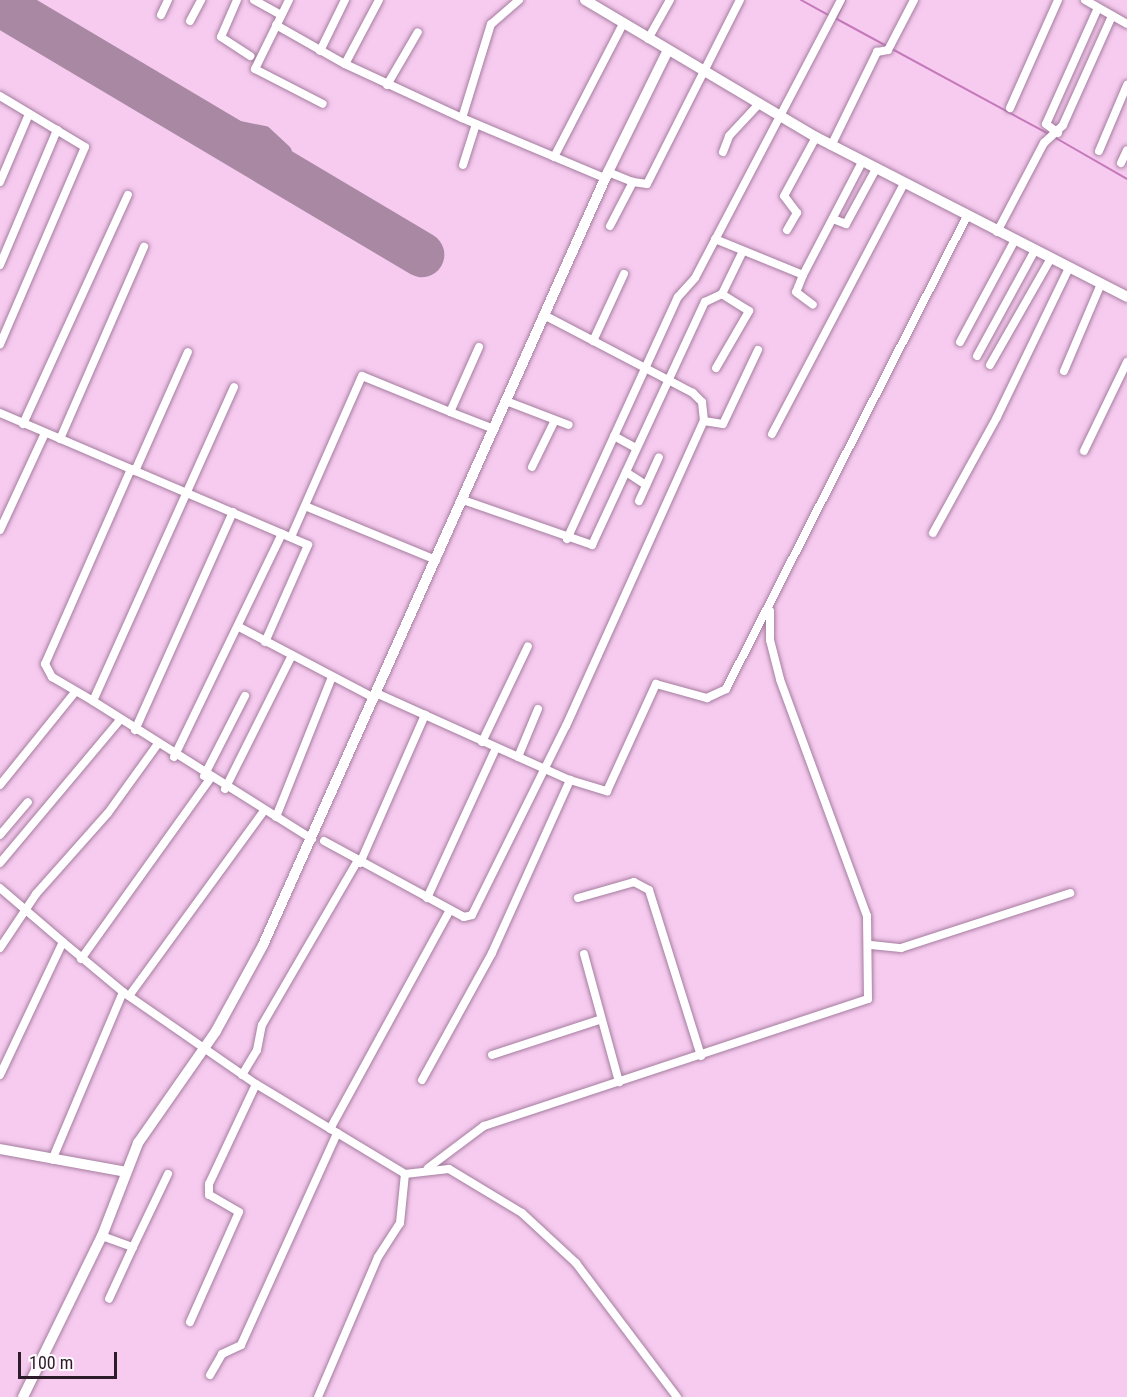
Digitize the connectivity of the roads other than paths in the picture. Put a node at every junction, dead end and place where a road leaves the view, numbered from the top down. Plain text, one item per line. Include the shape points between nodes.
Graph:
1 (168, 0) edge
2 (201, 0) edge
3 (237, 0) edge
4 (254, 0) edge
5 (289, 0) edge
6 (345, 0) edge
7 (379, 0) edge
8 (519, 0) edge
9 (585, 0) edge
10 (670, 0) edge
11 (740, 0) edge
12 (841, 0) edge
13 (914, 0) edge
14 (1058, 0) edge
15 (1085, 0) edge
16 (1098, 8) junction
17 (161, 15) dead end
18 (281, 15) junction
19 (1112, 16) junction
20 (190, 21) dead end
21 (623, 24) junction
22 (1127, 24) edge
23 (276, 25) junction
24 (418, 32) dead end
25 (648, 39) junction
26 (320, 51) junction
27 (667, 52) junction
28 (249, 56) dead end
29 (345, 64) junction
30 (702, 73) junction
31 (387, 85) junction
32 (1127, 85) edge
33 (0, 96) edge
34 (322, 104) dead end
35 (758, 105) junction
36 (1010, 108) dead end
37 (29, 114) junction
38 (462, 118) junction
39 (781, 118) junction
40 (476, 124) junction
41 (57, 130) junction
42 (1057, 134) junction
43 (816, 137) junction
44 (831, 146) junction
45 (1127, 150) edge
46 (1099, 151) dead end
47 (723, 152) dead end
48 (554, 157) junction
49 (862, 162) junction
50 (1121, 163) dead end
51 (463, 165) dead end
52 (876, 169) junction
53 (607, 175) junction
54 (0, 182) edge
55 (633, 182) junction
56 (904, 184) junction
57 (128, 195) dead end
58 (967, 216) junction
59 (833, 219) junction
60 (610, 226) dead end
61 (787, 230) dead end
62 (997, 232) junction
63 (715, 240) junction
64 (1015, 240) junction
65 (144, 247) dead end
66 (1035, 250) junction
67 (743, 251) junction
68 (1051, 258) junction
69 (0, 265) edge
70 (1069, 268) junction
71 (624, 274) dead end
72 (803, 275) junction
73 (1101, 284) junction
74 (722, 294) junction
75 (1127, 297) edge
76 (813, 305) dead end
77 (544, 315) junction
78 (593, 341) junction
79 (960, 342) dead end
80 (0, 344) edge
81 (479, 347) dead end
82 (758, 350) dead end
83 (188, 352) dead end
84 (977, 356) dead end
85 (1127, 362) edge
86 (990, 365) dead end
87 (645, 368) junction
88 (716, 368) dead end
89 (1064, 371) dead end
90 (667, 380) junction
91 (234, 387) dead end
92 (506, 401) junction
93 (450, 412) junction
94 (2, 414) edge
95 (26, 419) junction
96 (555, 420) junction
97 (704, 421) junction
98 (0, 425) edge
99 (569, 425) dead end
100 (494, 429) junction
101 (45, 433) junction
102 (772, 434) dead end
103 (614, 436) junction
104 (60, 440) junction
105 (636, 448) junction
106 (1084, 451) dead end
107 (658, 457) dead end
108 (136, 466) junction
109 (532, 467) dead end
110 (626, 472) junction
111 (646, 485) junction
112 (186, 492) junction
113 (463, 500) junction
114 (639, 501) dead end
115 (305, 506) junction
116 (233, 512) junction
117 (0, 530) edge
118 (293, 533) junction
119 (933, 533) dead end
120 (282, 534) junction
121 (567, 539) junction
122 (436, 560) junction
123 (770, 607) junction
124 (239, 627) junction
125 (265, 642) junction
126 (528, 646) dead end
127 (291, 657) junction
128 (332, 677) junction
129 (75, 692) junction
130 (375, 695) junction
131 (245, 696) dead end
132 (93, 702) junction
133 (538, 709) dead end
134 (425, 715) junction
135 (120, 720) junction
136 (135, 730) junction
137 (482, 741) junction
138 (157, 745) junction
139 (496, 748) junction
140 (174, 757) junction
141 (518, 757) junction
142 (544, 768) junction
143 (207, 778) junction
144 (570, 780) junction
145 (0, 785) edge
146 (225, 789) junction
147 (28, 802) dead end
148 (264, 811) junction
149 (276, 817) junction
150 (0, 835) edge
151 (318, 839) junction
152 (0, 863) edge
153 (359, 863) junction
154 (0, 888) edge
155 (1070, 893) dead end
156 (426, 898) junction
157 (578, 898) dead end
158 (27, 907) junction
159 (450, 910) junction
160 (63, 942) junction
161 (871, 945) junction
162 (0, 948) edge
163 (584, 954) dead end
164 (81, 959) junction
165 (126, 994) junction
166 (599, 1020) junction
167 (205, 1048) junction
168 (492, 1055) dead end
169 (701, 1056) junction
170 (0, 1075) edge
171 (242, 1075) junction
172 (422, 1080) dead end
173 (619, 1082) junction
174 (256, 1084) junction
175 (330, 1129) junction
176 (338, 1133) junction
177 (0, 1149) edge
178 (52, 1160) junction
179 (428, 1168) junction
180 (126, 1172) junction
181 (168, 1174) dead end
182 (405, 1174) junction
183 (102, 1236) junction
184 (133, 1247) junction
185 (109, 1299) dead end
186 (190, 1322) dead end
187 (210, 1375) dead end
188 (23, 1397) edge
189 (318, 1397) edge
190 (677, 1397) edge

1 - 17 street
2 - 20 street
3 - 28 street via 220,37
4 - 18 street
5 - 18 street
6 - 26 street
7 - 29 street
8 - 38 street via 491,24
9 - 21 street
10 - 25 street
11 - 30 street
12 - 39 street
13 - 44 street via 889,48 877,52
14 - 36 street
15 - 16 street
16 - 19 street
16 - 42 street via 1046,124
18 - 23 street
19 - 22 street
19 - 42 street
21 - 25 street
21 - 48 street
23 - 26 street
23 - 34 street via 255,69
24 - 31 street
25 - 27 street
26 - 29 street
27 - 30 street
27 - 53 street
29 - 31 street
30 - 35 street
30 - 55 street via 647,183
31 - 38 street
32 - 46 street
33 - 37 street
35 - 39 street
35 - 47 street via 729,136
37 - 41 street
37 - 54 street
38 - 40 street
39 - 43 street
39 - 63 street
40 - 48 street
40 - 51 street
41 - 69 street
41 - 80 street via 85,147
42 - 62 street via 1046,141
43 - 44 street
43 - 61 street via 785,193 797,213
44 - 49 street
45 - 50 street
48 - 53 street
49 - 52 street
49 - 59 street
52 - 56 street
52 - 59 street via 846,224
53 - 55 street
53 - 77 street
55 - 60 street
56 - 58 street
56 - 102 street
57 - 95 street
58 - 62 street
58 - 123 street
59 - 72 street
62 - 64 street
63 - 67 street
63 - 87 street via 693,283 678,297
64 - 66 street
64 - 79 street
65 - 104 street
66 - 68 street
66 - 84 street
67 - 72 street
67 - 74 street
68 - 70 street
68 - 86 street
70 - 73 street
70 - 119 street via 998,417
71 - 78 street
72 - 76 street via 796,292
73 - 75 street
73 - 89 street
74 - 88 street via 749,311
74 - 90 street via 705,302
77 - 78 street
77 - 92 street
78 - 87 street
81 - 93 street
82 - 97 street via 723,424
83 - 108 street
85 - 106 street
87 - 90 street
87 - 103 street
90 - 97 street via 699,397
90 - 105 street
91 - 112 street
92 - 96 street
92 - 100 street
93 - 100 street
93 - 115 street via 362,376
94 - 95 street
94 - 98 street
95 - 101 street
96 - 99 street
96 - 109 street
97 - 142 street
100 - 113 street
101 - 104 street
101 - 117 street
103 - 105 street
103 - 121 street
104 - 108 street
105 - 110 street
107 - 111 street
108 - 112 street
108 - 129 street via 45,664
110 - 111 street
110 - 121 street via 595,542
111 - 114 street
112 - 116 street
112 - 132 street
113 - 121 street
113 - 122 street
115 - 118 street
115 - 122 street
116 - 120 street
116 - 136 street
118 - 120 street
118 - 125 street via 310,547
120 - 124 street
122 - 130 street
123 - 144 street via 722,693 707,698 658,683 608,791
123 - 161 street via 770,640 780,679 838,831
124 - 125 street
124 - 140 street
125 - 127 street
126 - 137 street
127 - 128 street
127 - 146 street
128 - 130 street
128 - 149 street
129 - 132 street
129 - 145 street
130 - 134 street
130 - 151 street
131 - 143 street
132 - 135 street
133 - 141 street
134 - 137 street
134 - 153 street
135 - 136 street
135 - 152 street
136 - 138 street
137 - 139 street
138 - 140 street
138 - 158 street via 108,813
139 - 141 street
139 - 156 street
140 - 143 street
141 - 142 street
142 - 144 street
142 - 159 street via 472,915
143 - 146 street
143 - 164 street
144 - 172 street via 492,953
146 - 148 street
147 - 150 street
148 - 149 street
148 - 165 street
149 - 151 street
151 - 153 street
151 - 167 street
153 - 156 street
153 - 171 street via 262,1025 257,1050
154 - 158 street
155 - 161 street via 901,948
156 - 159 street
157 - 169 street via 634,882 649,890
158 - 160 street
158 - 162 street
159 - 175 street
160 - 164 street
160 - 170 street
161 - 169 street via 868,999
163 - 166 street
164 - 165 street
165 - 167 street
165 - 178 street
166 - 168 street
166 - 173 street
167 - 171 street
167 - 180 street via 144,1131
169 - 173 street
171 - 174 street
173 - 179 street via 476,1129
174 - 175 street
174 - 186 street via 209,1184 209,1195 239,1212
175 - 176 street
176 - 182 street
176 - 187 street via 241,1345 222,1353
177 - 178 street
178 - 180 street
179 - 182 street
179 - 190 street via 459,1173 556,1242
180 - 183 street
181 - 184 street
182 - 189 street via 400,1223 378,1257
183 - 184 street
183 - 188 street
184 - 185 street

